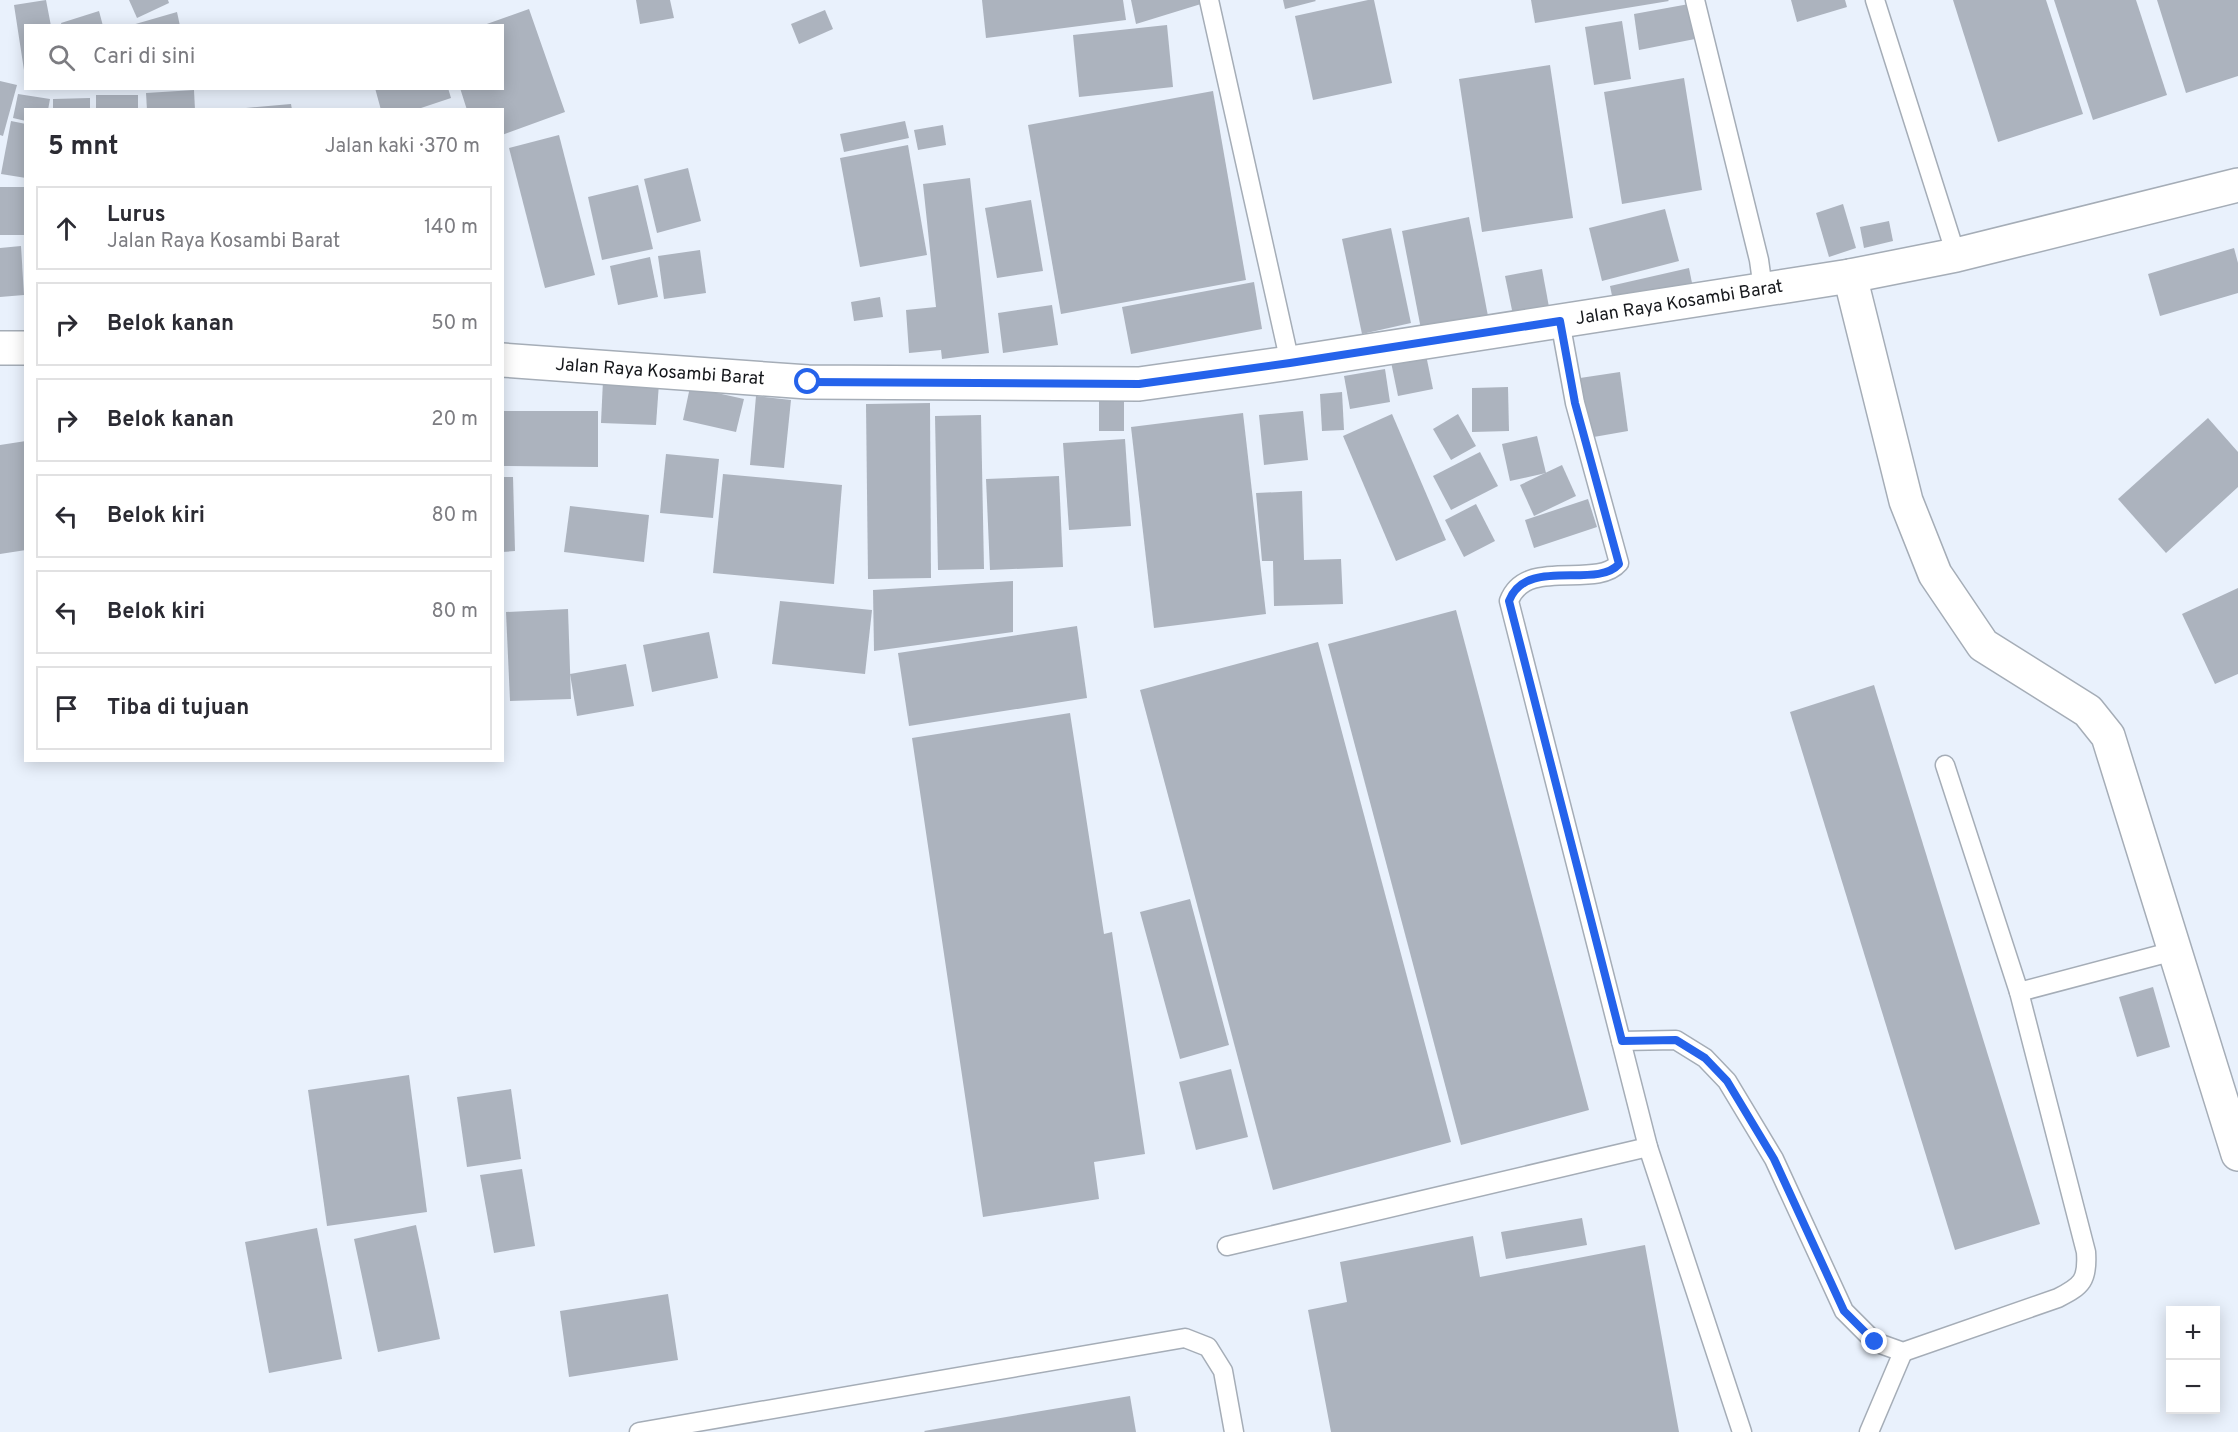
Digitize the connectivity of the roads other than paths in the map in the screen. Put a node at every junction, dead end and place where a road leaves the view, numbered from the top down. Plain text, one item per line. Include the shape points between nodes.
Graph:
1 (1209, 0) edge
2 (1695, 0) edge
3 (1875, 0) edge
4 (2238, 185) edge
5 (1956, 255) junction
6 (1850, 276) junction
7 (1763, 289) junction
8 (1560, 321) junction
9 (0, 348) edge
10 (24, 348) edge
11 (504, 360) edge
12 (1290, 363) junction
13 (1945, 765) dead end
14 (2174, 951) junction
15 (2019, 992) junction
16 (1622, 1041) junction
17 (1648, 1147) junction
18 (2238, 1154) edge
19 (1227, 1246) dead end
20 (1903, 1352) junction
21 (639, 1432) edge
22 (1234, 1432) edge
23 (1742, 1432) edge
24 (1869, 1432) edge

1 - 12 lane
2 - 7 lane
3 - 5 lane
4 - 5 main road, Jalan Raya Kosambi Barat
5 - 6 main road, Jalan Raya Kosambi Barat
6 - 7 main road, Jalan Raya Kosambi Barat
6 - 14 main road via 1906,501 1935,574 1983,645 2088,711 2108,736
7 - 8 main road, Jalan Raya Kosambi Barat
8 - 12 main road, Jalan Raya Kosambi Barat
8 - 16 lane via 1575,403 1619,564 1608,572 1530,579 1518,585 1509,601
9 - 10 main road
11 - 12 main road, Jalan Raya Kosambi Barat via 808,382 1139,384
13 - 15 lane
14 - 15 lane
14 - 18 main road
15 - 20 lane via 2086,1252 2084,1280 2058,1298
16 - 17 lane
16 - 20 lane via 1676,1040 1705,1058 1727,1081 1774,1159 1844,1311 1875,1342
17 - 19 lane
17 - 23 lane
20 - 24 lane
21 - 22 lane via 1185,1338 1208,1347 1223,1371

